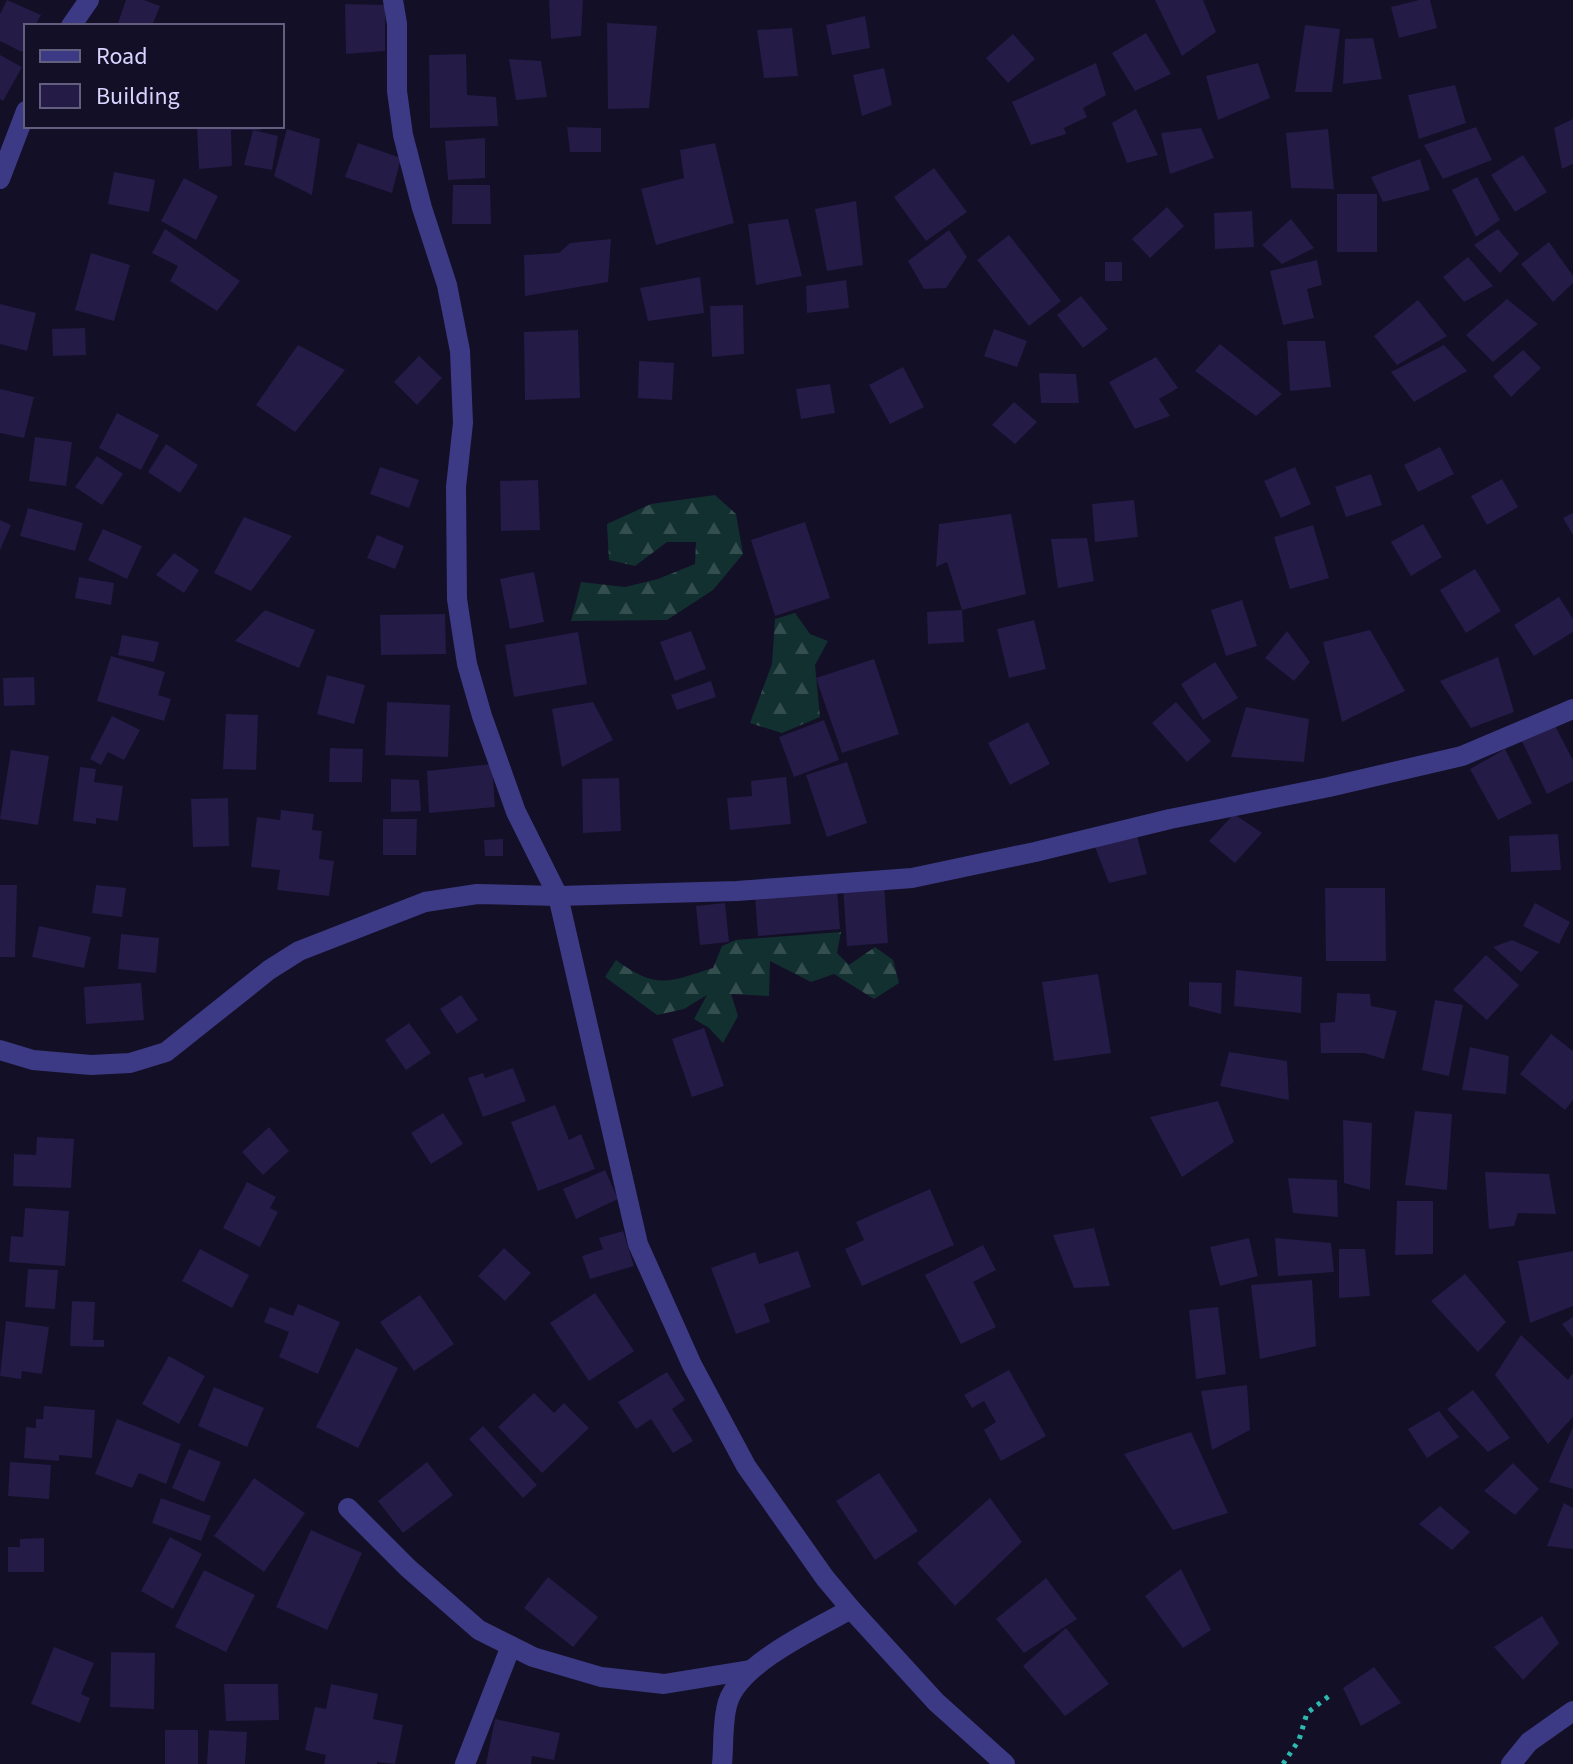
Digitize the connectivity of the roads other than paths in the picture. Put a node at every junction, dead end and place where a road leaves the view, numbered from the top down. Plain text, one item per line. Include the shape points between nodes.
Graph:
1 (89, 0) edge
2 (393, 0) edge
3 (72, 24) edge
4 (24, 116) edge
5 (0, 179) edge
6 (1573, 709) edge
7 (558, 896) junction
8 (0, 1050) edge
9 (348, 1508) dead end
10 (851, 1609) junction
11 (511, 1646) junction
12 (750, 1670) junction
13 (1573, 1711) edge
14 (465, 1764) edge
15 (722, 1764) edge
16 (1005, 1764) edge
17 (1511, 1764) edge

1 - 3 street
2 - 7 street via 403,135 447,285 460,351 463,423 456,487 456,583 467,664 516,812
4 - 5 street
6 - 7 street via 1462,756 912,878 737,891
7 - 8 street via 477,894 425,902 340,933 269,970 166,1052 130,1063 62,1063
7 - 10 street via 638,1244 692,1365 746,1466
9 - 11 street via 479,1630
10 - 12 street
10 - 16 street via 936,1702
11 - 12 street via 601,1677 664,1684
11 - 14 street
12 - 15 street via 728,1700
13 - 17 street via 1529,1742

